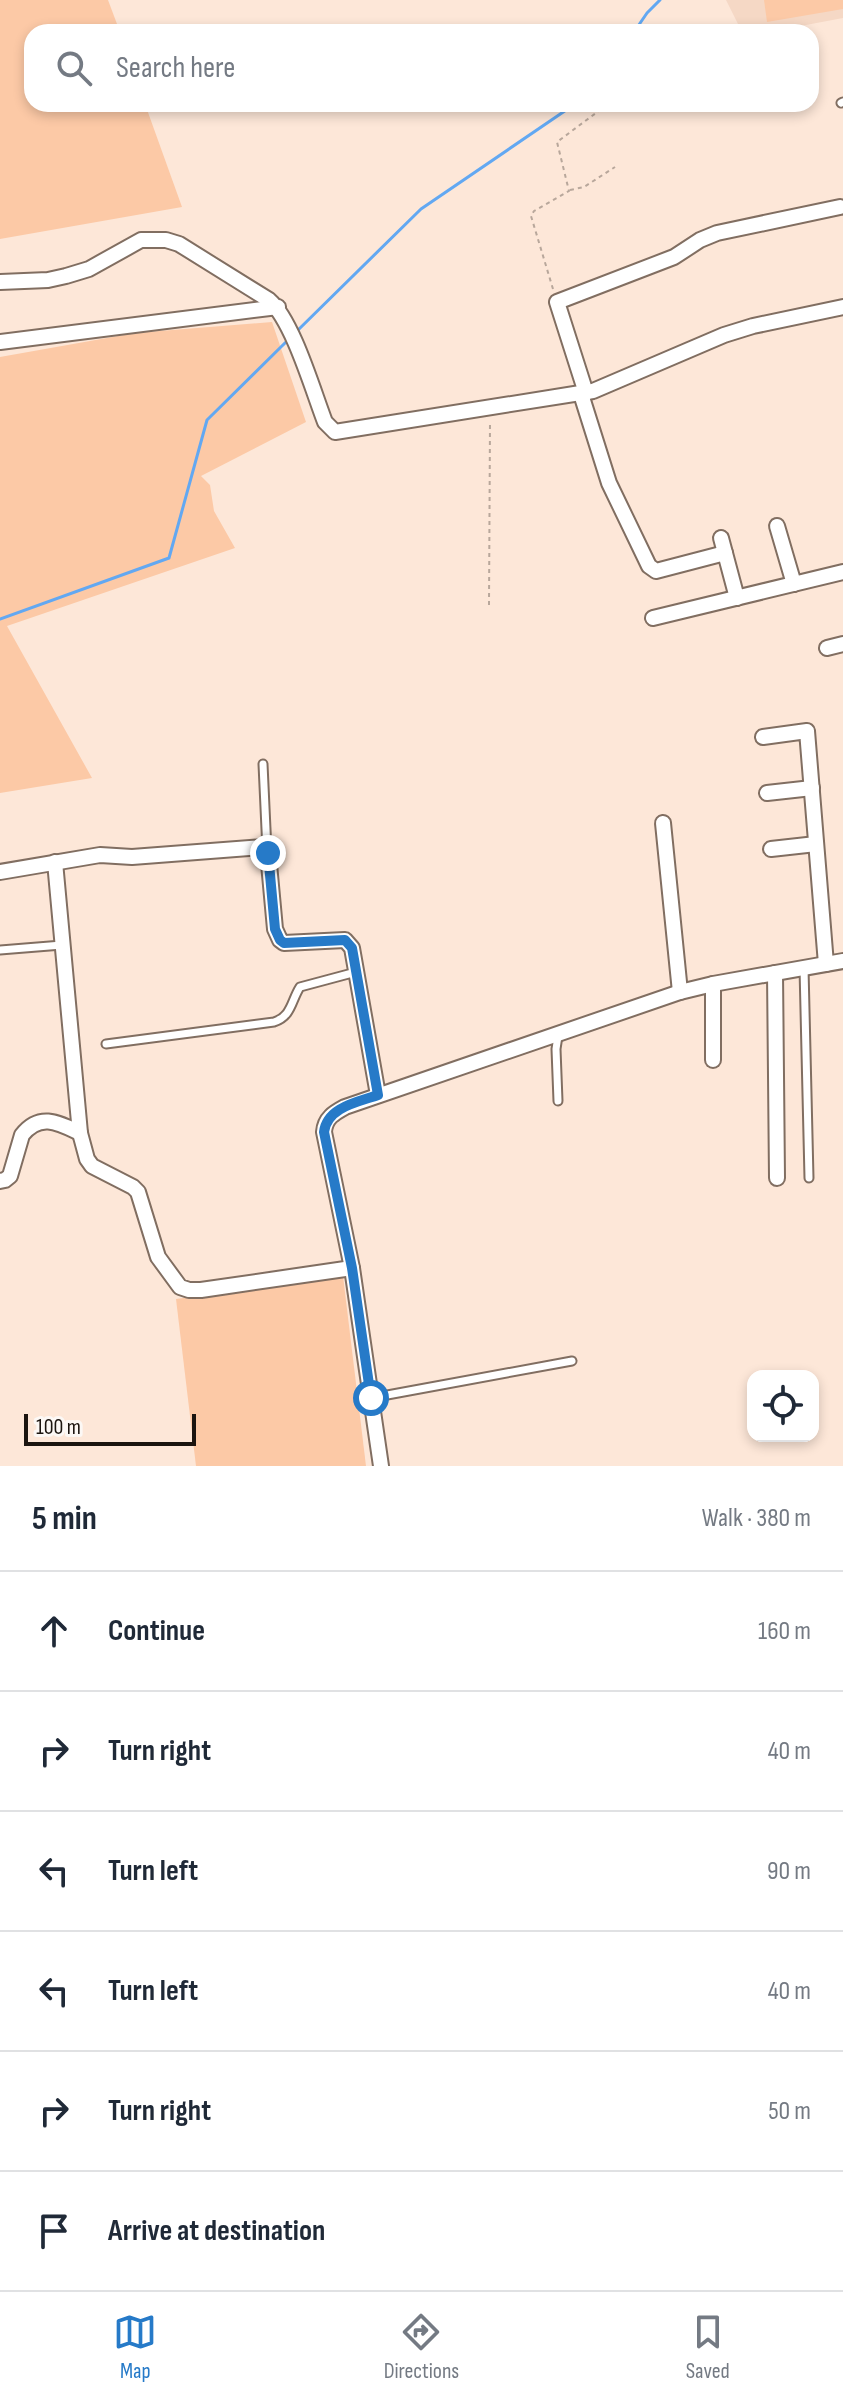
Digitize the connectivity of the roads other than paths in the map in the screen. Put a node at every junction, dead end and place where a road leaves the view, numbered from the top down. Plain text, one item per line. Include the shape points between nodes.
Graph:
1 (840, 207) dead end
2 (0, 282) edge
3 (278, 307) junction
4 (843, 307) edge
5 (0, 342) edge
6 (584, 393) junction
7 (777, 526) dead end
8 (721, 538) dead end
9 (725, 553) junction
10 (843, 572) edge
11 (794, 584) junction
12 (737, 598) junction
13 (653, 618) dead end
14 (843, 644) edge
15 (827, 648) dead end
16 (763, 737) dead end
17 (263, 764) dead end
18 (812, 788) junction
19 (767, 793) dead end
20 (663, 823) dead end
21 (816, 844) junction
22 (771, 849) dead end
23 (268, 853) junction
24 (55, 862) junction
25 (0, 872) edge
26 (63, 945) junction
27 (0, 950) edge
28 (843, 961) edge
29 (826, 964) junction
30 (804, 968) junction
31 (356, 972) junction
32 (775, 973) junction
33 (713, 984) junction
34 (680, 992) junction
35 (558, 1033) junction
36 (106, 1044) dead end
37 (713, 1060) dead end
38 (378, 1095) junction
39 (558, 1101) dead end
40 (80, 1133) junction
41 (777, 1178) dead end
42 (809, 1178) dead end
43 (0, 1181) edge
44 (352, 1268) junction
45 (572, 1361) dead end
46 (371, 1398) junction
47 (381, 1466) edge

1 - 6 street via 717,233 663,262 557,302
2 - 3 street via 66,276 141,240 166,240
3 - 5 street
3 - 6 street via 325,422 335,432
4 - 6 street via 724,335
6 - 9 street via 609,483 649,566 656,571
7 - 11 street
8 - 9 street
9 - 12 street
10 - 11 street
11 - 12 street
12 - 13 street
14 - 15 street
16 - 18 street via 807,731
17 - 23 lane
18 - 19 street
18 - 21 street
20 - 34 street
21 - 22 street
21 - 29 street
23 - 24 street via 260,847
23 - 31 street via 280,940 345,940 352,948
24 - 25 street
24 - 26 street
26 - 27 lane
26 - 40 street
28 - 29 street
29 - 30 street
30 - 32 street
30 - 42 lane
31 - 36 lane via 300,987 289,1013 274,1022
31 - 38 street
32 - 33 street
32 - 41 street
33 - 34 street
33 - 37 street
34 - 35 street
35 - 38 street
35 - 39 lane
38 - 44 street via 345,1107 325,1125
40 - 43 street via 54,1121 26,1130 10,1176
40 - 44 street via 92,1166 138,1192 155,1249 180,1287 201,1290
44 - 46 street
45 - 46 lane
46 - 47 street

